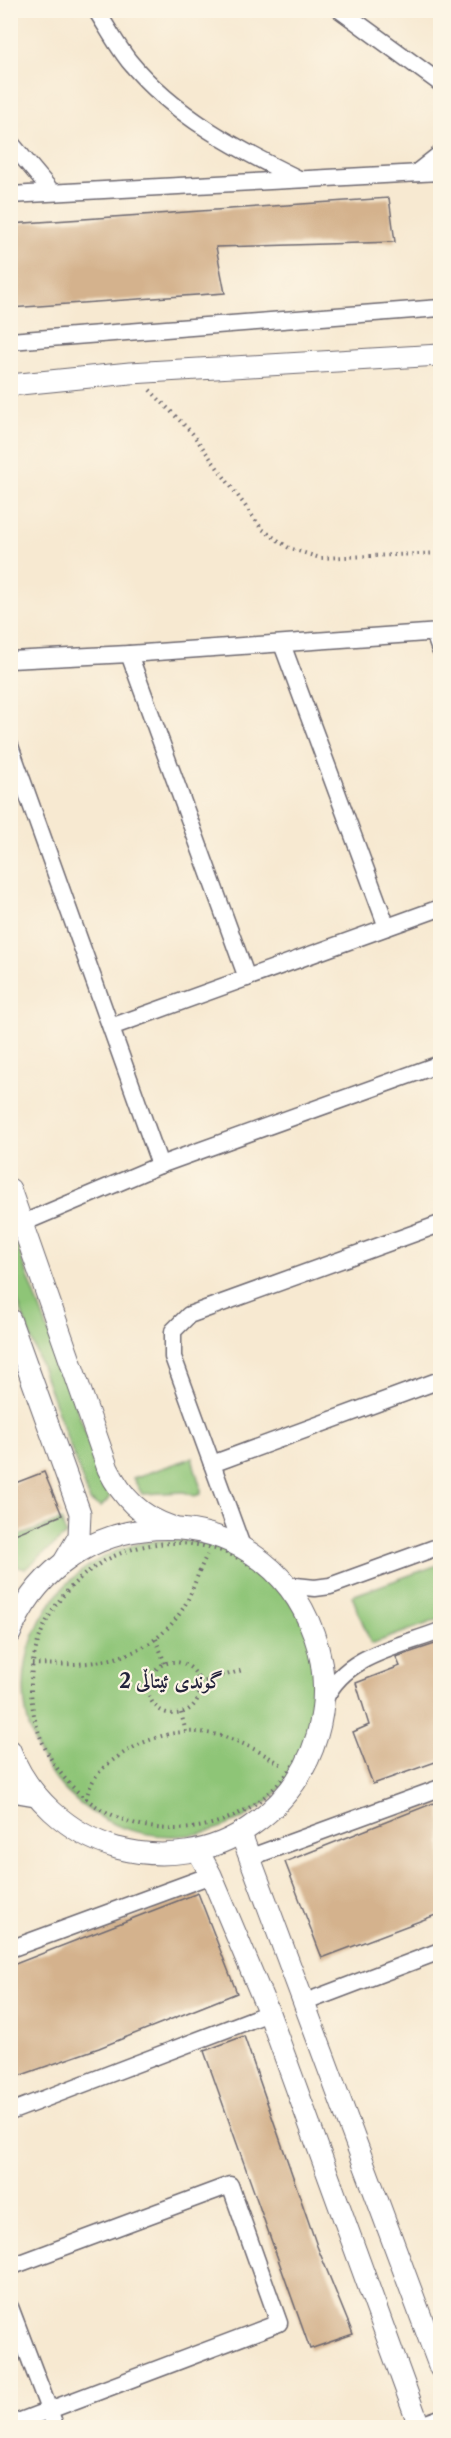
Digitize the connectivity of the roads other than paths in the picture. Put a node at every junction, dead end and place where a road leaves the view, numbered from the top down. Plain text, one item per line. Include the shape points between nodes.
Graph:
1 (96, 10) edge
2 (340, 10) edge
3 (441, 83) edge
4 (10, 142) edge
5 (441, 154) edge
6 (441, 171) edge
7 (415, 173) junction
8 (302, 180) junction
9 (52, 192) junction
10 (10, 195) edge
11 (441, 308) edge
12 (10, 341) edge
13 (441, 355) edge
14 (10, 385) edge
15 (437, 632) edge
16 (282, 644) junction
17 (441, 650) edge
18 (129, 654) junction
19 (10, 660) edge
20 (10, 746) edge
21 (440, 909) edge
22 (387, 927) junction
23 (246, 978) junction
24 (111, 1027) junction
25 (441, 1064) edge
26 (160, 1165) junction
27 (10, 1189) edge
28 (23, 1223) junction
29 (441, 1224) edge
30 (10, 1319) edge
31 (441, 1380) edge
32 (212, 1464) junction
33 (175, 1529) junction
34 (441, 1546) edge
35 (243, 1549) junction
36 (60, 1565) junction
37 (286, 1585) junction
38 (12, 1624) edge
39 (441, 1631) edge
40 (325, 1699) junction
41 (10, 1750) edge
42 (441, 1788) edge
43 (10, 1793) edge
44 (39, 1798) junction
45 (241, 1834) junction
46 (198, 1851) junction
47 (251, 1857) junction
48 (211, 1875) junction
49 (10, 1949) edge
50 (441, 1951) edge
51 (303, 2003) junction
52 (269, 2013) junction
53 (10, 2112) edge
54 (10, 2267) edge
55 (10, 2307) edge
56 (441, 2367) edge
57 (49, 2410) junction
58 (441, 2418) edge
59 (10, 2425) edge
60 (56, 2427) edge
61 (417, 2427) edge

1 - 8 street via 129,61 192,121 245,153
2 - 3 street
4 - 9 street
5 - 7 street
6 - 7 street
7 - 8 street
8 - 9 street
9 - 10 street
11 - 12 street
13 - 14 street via 130,373
15 - 16 street
15 - 17 street
16 - 18 street
16 - 22 street
18 - 19 street
18 - 23 street
20 - 24 street
21 - 22 street
22 - 23 street
23 - 24 street
24 - 26 street
25 - 26 street
26 - 28 street
27 - 28 street
28 - 33 street via 108,1469 129,1502
29 - 32 street via 181,1320 173,1330 173,1357
30 - 36 street via 81,1522 76,1543
31 - 32 street
32 - 35 street
33 - 35 street via 199,1532
33 - 36 street via 154,1528 114,1536
34 - 37 street via 330,1586
35 - 37 street
36 - 38 street via 33,1593
37 - 40 street via 317,1638 324,1668
39 - 40 street via 349,1667
40 - 45 street via 320,1732 309,1763 291,1791 268,1815
41 - 44 street
42 - 47 street
43 - 44 street
44 - 46 street via 70,1826 108,1845 150,1854
45 - 46 street
45 - 47 street
46 - 48 street
47 - 51 street
48 - 49 street
48 - 52 street
50 - 51 street
51 - 56 street
52 - 53 street
52 - 61 street
54 - 57 street via 230,2185 279,2322
55 - 57 street
57 - 59 street
57 - 60 street
58 - 61 street

